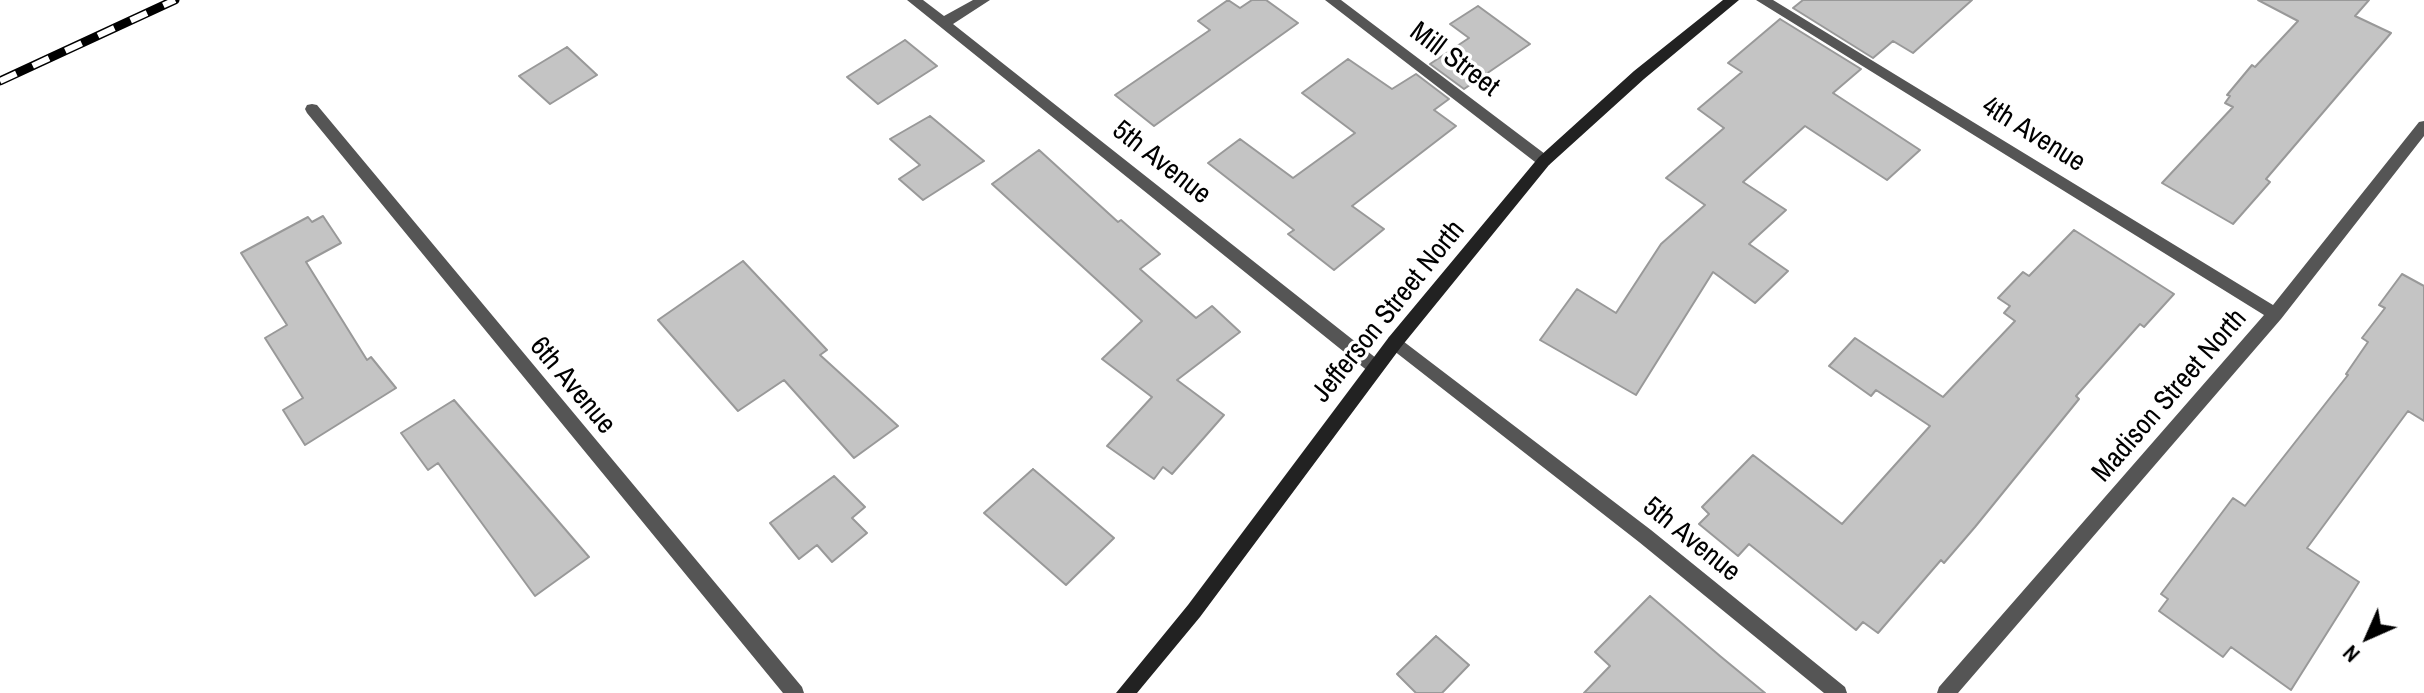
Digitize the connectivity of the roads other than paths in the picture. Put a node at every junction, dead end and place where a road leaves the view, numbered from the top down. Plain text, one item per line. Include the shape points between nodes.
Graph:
1 (914, 0) edge
2 (983, 0) edge
3 (1332, 0) edge
4 (1732, 0) edge
5 (1763, 0) edge
6 (943, 23) junction
7 (312, 109) dead end
8 (2424, 126) edge
9 (1544, 161) junction
10 (2275, 314) junction
11 (1395, 342) junction
12 (1375, 367) junction
13 (795, 693) edge
14 (1125, 693) edge
15 (1838, 693) edge
16 (1946, 693) edge

1 - 6 street, 5th Avenue
2 - 6 street
3 - 9 street, Mill Street
4 - 9 main road, Jefferson Street North
5 - 10 street, 4th Avenue
6 - 12 street, 5th Avenue
7 - 13 street, 6th Avenue
8 - 10 street, Madison Street North
9 - 11 main road, Jefferson Street North
10 - 16 street, Madison Street North
11 - 12 main road, Jefferson Street North
11 - 15 street, 5th Avenue
12 - 14 main road, Jefferson Street North via 1194,611

